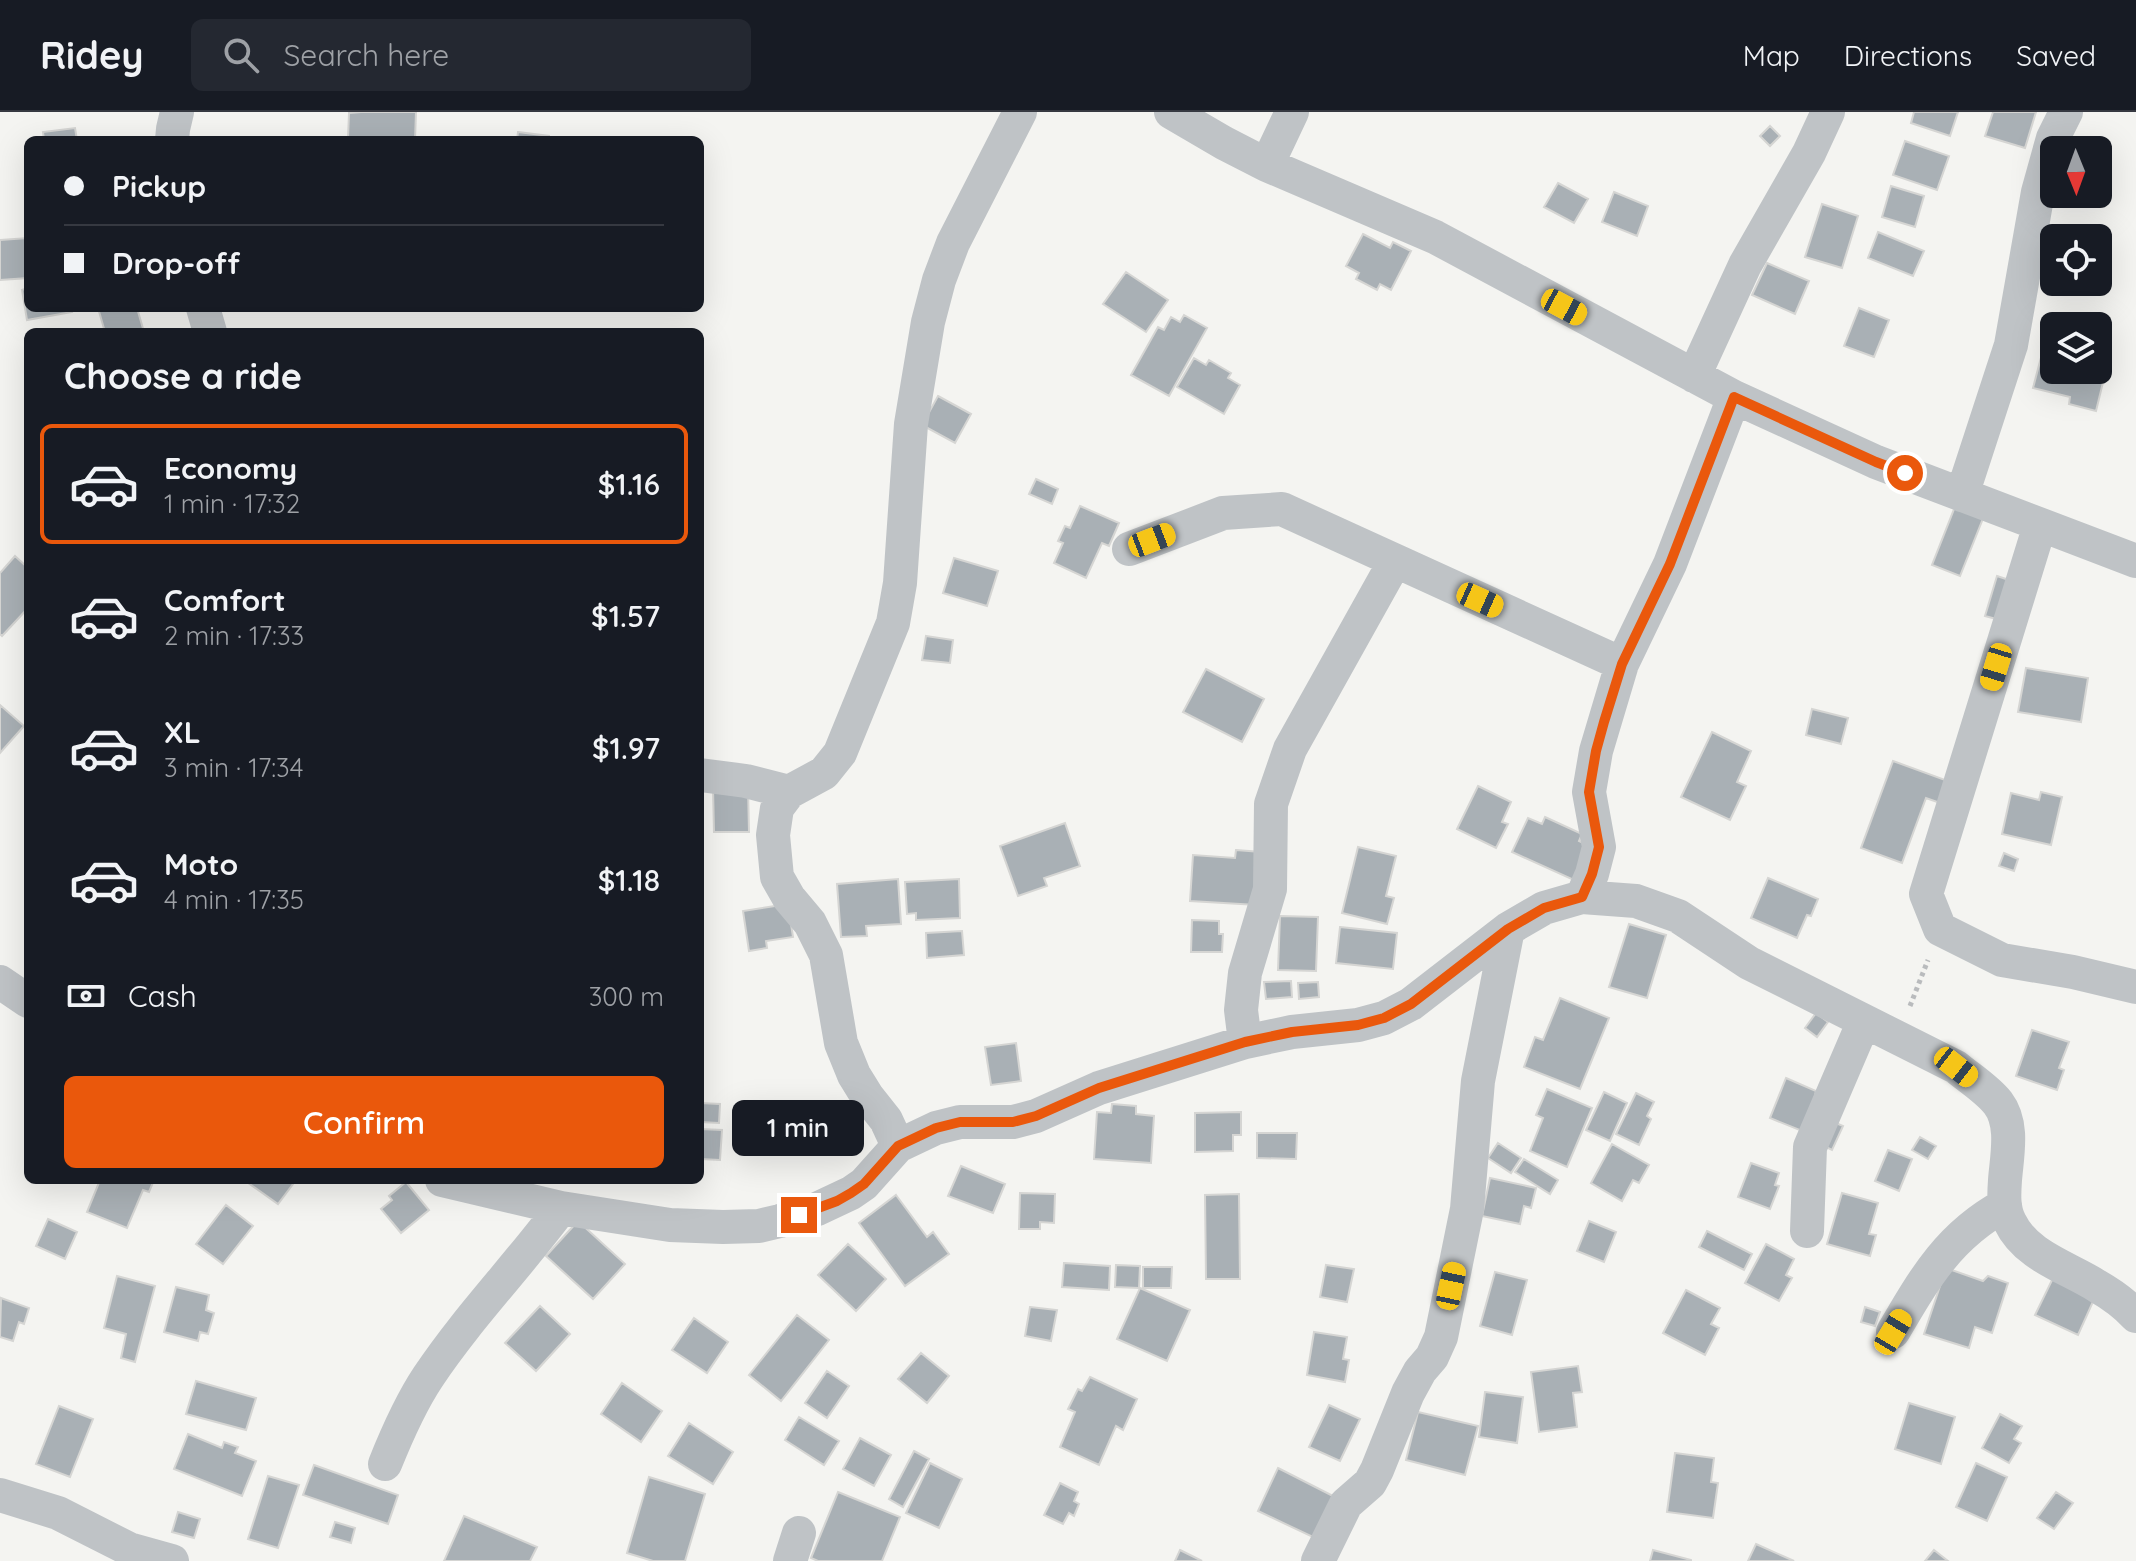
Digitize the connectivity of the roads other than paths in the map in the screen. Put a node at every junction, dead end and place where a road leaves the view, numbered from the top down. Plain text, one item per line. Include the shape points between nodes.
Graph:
1 (177, 112) edge
2 (1020, 112) edge
3 (1171, 112) edge
4 (1292, 112) edge
5 (1828, 112) edge
6 (2066, 112) edge
7 (172, 136) edge
8 (1267, 165) junction
9 (1694, 376) junction
10 (1734, 397) junction
11 (1962, 495) junction
12 (2040, 525) junction
13 (1129, 549) dead end
14 (1395, 561) junction
15 (2136, 561) edge
16 (1622, 664) junction
17 (704, 776) edge
18 (789, 792) junction
19 (1582, 897) junction
20 (1508, 929) junction
21 (0, 982) edge
22 (2136, 987) edge
23 (24, 998) edge
24 (1864, 1021) junction
25 (1245, 1042) junction
26 (898, 1146) junction
27 (459, 1184) edge
28 (2005, 1205) junction
29 (561, 1208) junction
30 (1807, 1231) dead end
31 (2136, 1316) edge
32 (1893, 1332) dead end
33 (385, 1464) dead end
34 (0, 1495) edge
35 (172, 1561) edge
36 (1318, 1561) edge

1 - 7 street
2 - 18 street via 953,243 932,308 911,424 893,623 840,753 824,773
3 - 8 street
4 - 8 street
5 - 9 street via 1745,265
6 - 11 street via 2038,192 2011,345
8 - 9 street via 1435,237
9 - 10 street
10 - 11 street
10 - 16 street via 1670,564
11 - 12 street
12 - 15 street
12 - 22 street via 1926,894 1940,929 2002,960
13 - 14 street via 1223,513 1282,509
14 - 16 street
14 - 25 street via 1290,749 1271,804 1270,889 1245,973
16 - 19 street via 1596,751 1589,792 1599,847
17 - 18 street
18 - 26 street via 777,808 773,835 777,877 826,955 841,1043 854,1075
19 - 20 street via 1544,908
19 - 24 street via 1636,901 1678,916 1749,963
20 - 25 street via 1411,1004 1384,1018
20 - 36 street via 1478,1081 1467,1209 1441,1337 1408,1393 1370,1483 1346,1504
21 - 23 street
24 - 28 street via 1956,1067 1998,1103 2009,1142
24 - 30 street via 1810,1147
25 - 26 street via 1099,1088 1036,1116 1013,1122 960,1122
26 - 29 street via 864,1184 837,1201 759,1226 692,1227
27 - 29 street
28 - 31 street via 2022,1240 2097,1285
28 - 32 street via 1965,1230 1927,1273
29 - 33 street via 427,1378
34 - 35 street via 58,1513 129,1549

